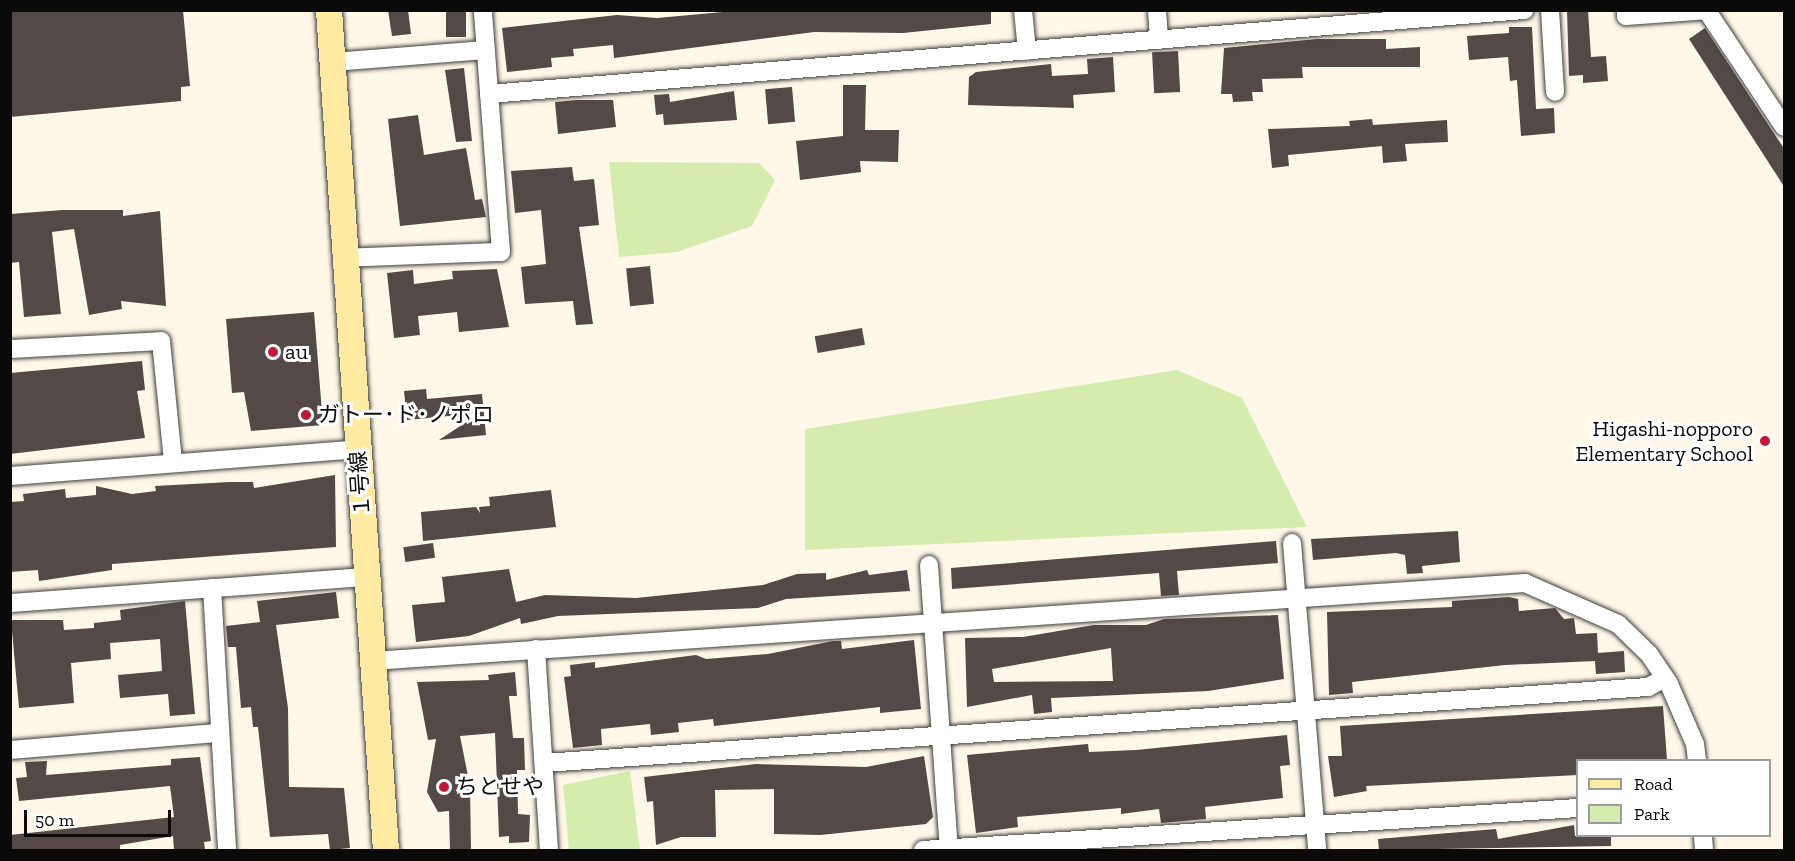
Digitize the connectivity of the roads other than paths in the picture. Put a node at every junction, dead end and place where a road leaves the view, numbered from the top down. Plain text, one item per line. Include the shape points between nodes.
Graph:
1 (329, 10) edge
2 (483, 10) edge
3 (1023, 10) edge
4 (1157, 10) edge
5 (1525, 10) edge
6 (1550, 10) edge
7 (1626, 10) edge
8 (1708, 11) edge
9 (1159, 40) junction
10 (486, 50) junction
11 (1026, 51) junction
12 (333, 62) junction
13 (1555, 92) dead end
14 (489, 94) junction
15 (1785, 127) edge
16 (344, 258) junction
17 (10, 349) edge
18 (357, 449) junction
19 (173, 462) junction
20 (10, 476) edge
21 (1293, 543) dead end
22 (929, 565) dead end
23 (366, 577) junction
24 (212, 588) junction
25 (1296, 594) junction
26 (10, 603) edge
27 (933, 621) junction
28 (536, 649) junction
29 (372, 661) junction
30 (1665, 678) junction
31 (1306, 711) junction
32 (217, 733) junction
33 (941, 737) junction
34 (10, 750) edge
35 (1697, 759) edge
36 (543, 763) junction
37 (1576, 808) edge
38 (1315, 825) junction
39 (227, 850) edge
40 (386, 850) edge
41 (549, 850) edge
42 (923, 850) edge
43 (949, 850) edge
44 (1317, 850) edge

1 - 12 street, １号線
2 - 10 street
3 - 11 street
4 - 9 street
5 - 9 street
6 - 13 street
7 - 8 street via 1626,16
8 - 15 street
9 - 11 street
10 - 12 street
10 - 14 street
11 - 14 street
12 - 16 street, １号線
14 - 16 street via 501,252
16 - 18 street, １号線
17 - 19 street via 161,341
18 - 19 street
18 - 23 street, １号線
19 - 20 street
21 - 25 street
22 - 27 street
23 - 24 street
23 - 29 street, １号線
24 - 26 street
24 - 32 street
25 - 27 street
25 - 30 street via 1525,582 1618,624
25 - 31 street
27 - 28 street
27 - 33 street
28 - 29 street
28 - 36 street
29 - 40 street, １号線
30 - 31 street via 1648,687
30 - 35 street via 1695,744
31 - 33 street
31 - 38 street
32 - 34 street
32 - 39 street
33 - 36 street
33 - 43 street
36 - 41 street
37 - 38 street
38 - 43 street
38 - 44 street
42 - 43 street

